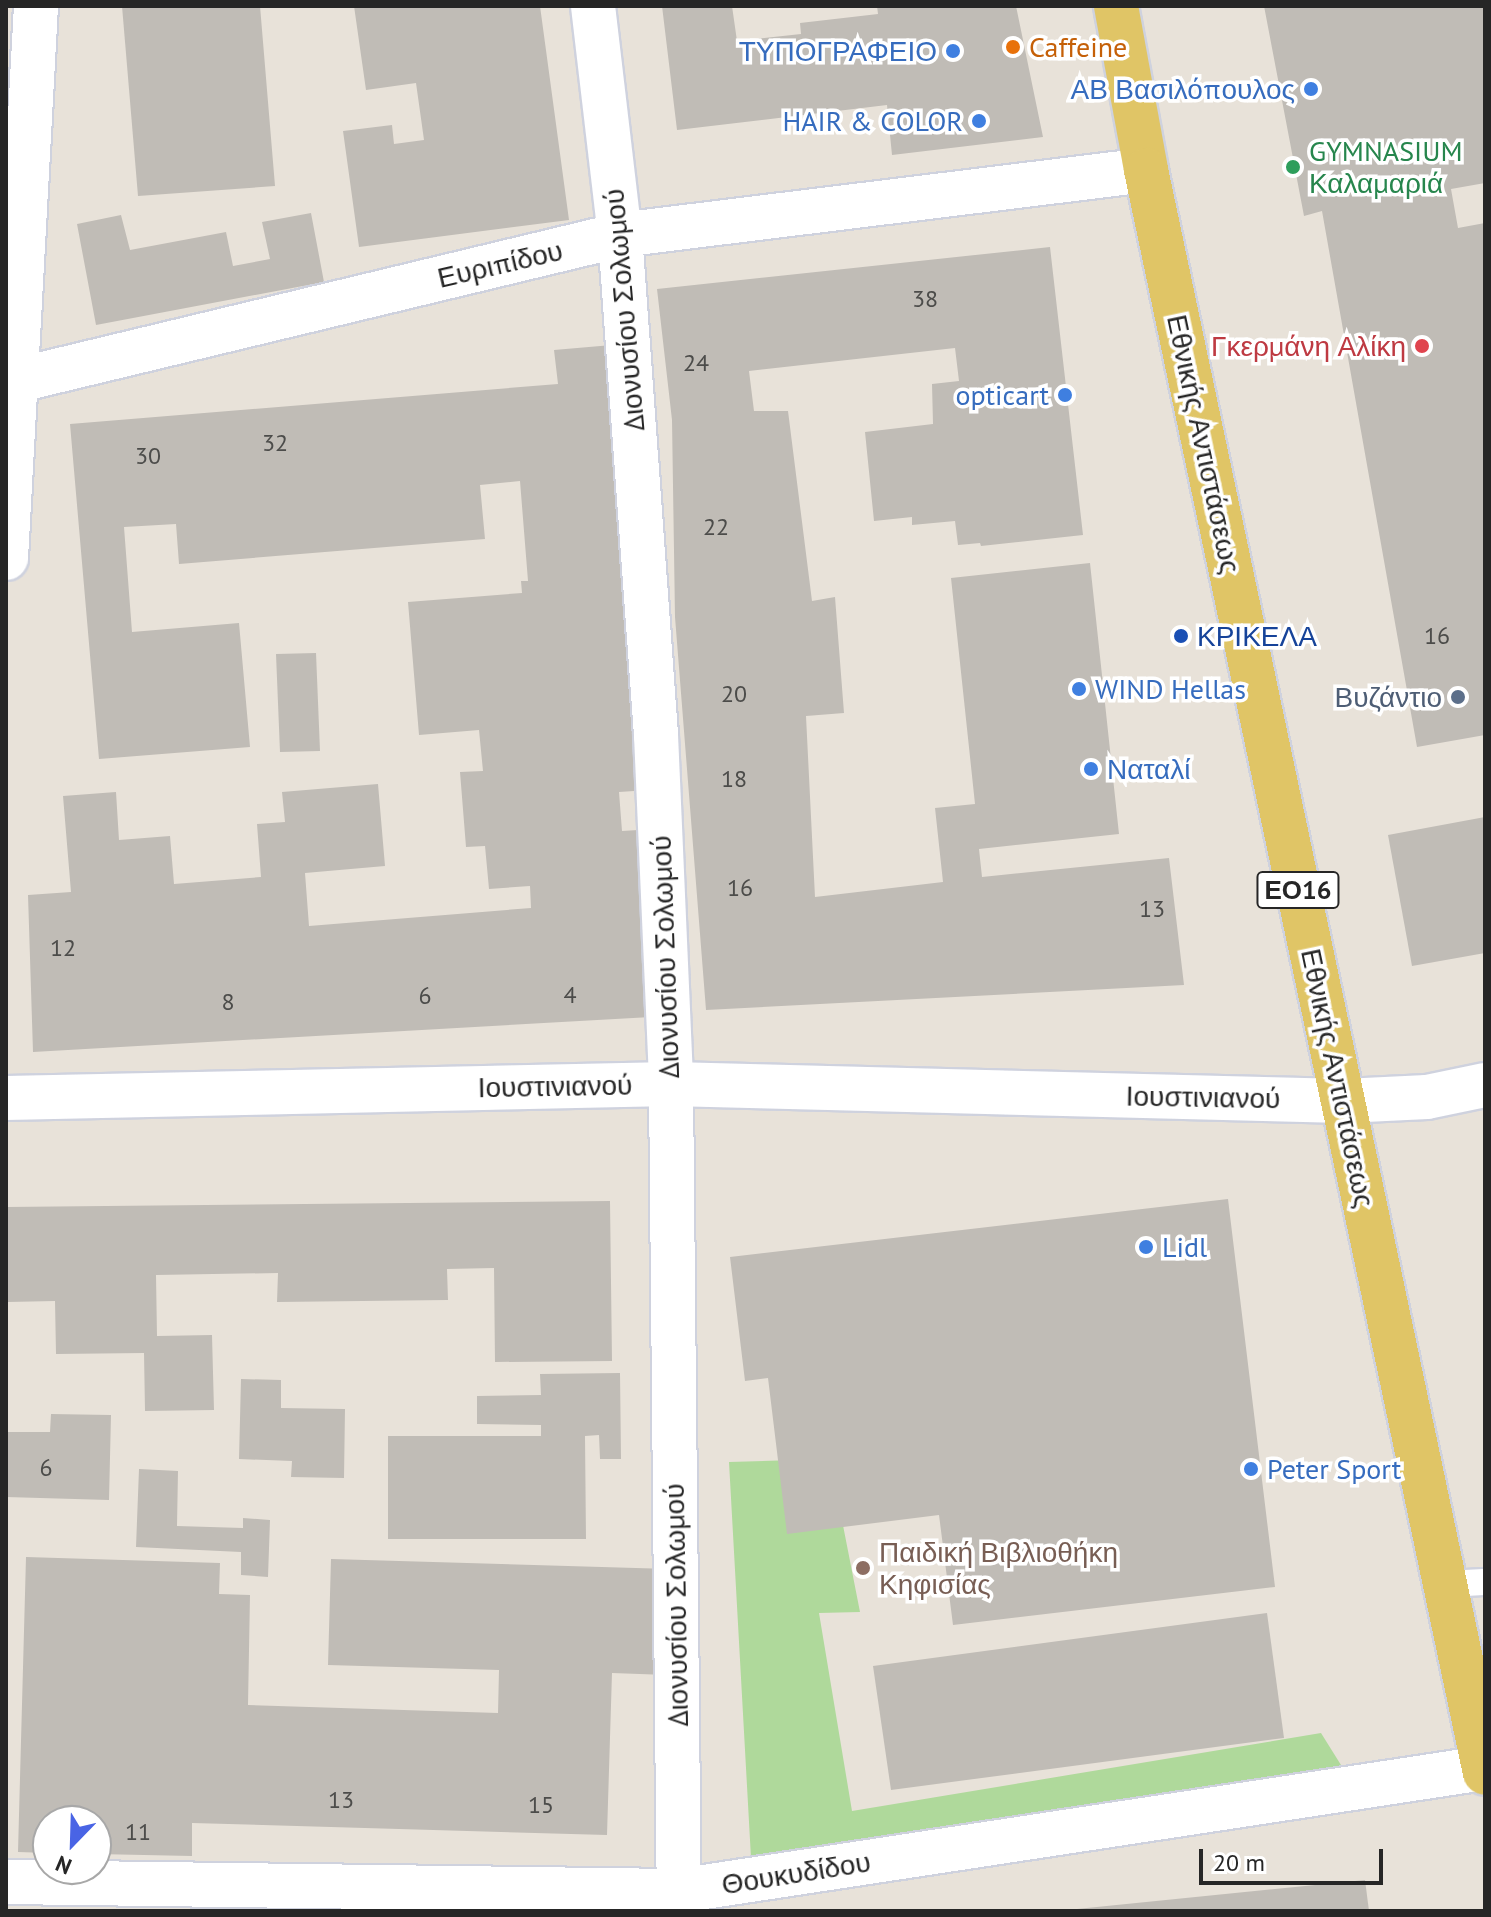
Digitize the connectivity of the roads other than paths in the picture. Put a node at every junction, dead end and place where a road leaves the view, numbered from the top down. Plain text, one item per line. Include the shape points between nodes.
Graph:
1 (36, 6) edge
2 (593, 6) edge
3 (1116, 6) edge
4 (1146, 170) junction
5 (620, 235) junction
6 (11, 381) edge
7 (6, 558) edge
8 (671, 1084) junction
9 (1485, 1085) edge
10 (6, 1098) edge
11 (1344, 1101) junction
12 (1465, 1583) edge
13 (1484, 1770) edge
14 (6, 1882) edge
15 (679, 1901) edge

1 - 6 street
2 - 5 street, Διονυσίου Σολωμού
3 - 4 main road, Εθνικής Αντιστάσεως / ΕΟ16
4 - 5 street, Ευριπίδου
4 - 11 main road, Εθνικής Αντιστάσεως / ΕΟ16
5 - 6 street, Ευριπίδου
5 - 8 street, Διονυσίου Σολωμού via 656,735
6 - 7 street
8 - 10 street, Ιουστινιανού
8 - 11 street, Ιουστινιανού
8 - 15 street, Διονυσίου Σολωμού
9 - 11 street, Ιουστινιανού via 1427,1097
11 - 12 main road, Εθνικής Αντιστάσεως / ΕΟ16
12 - 13 main road, Εθνικής Αντιστάσεως / ΕΟ16
13 - 15 street, Θουκυδίδου
14 - 15 street, Θουκυδίδου

